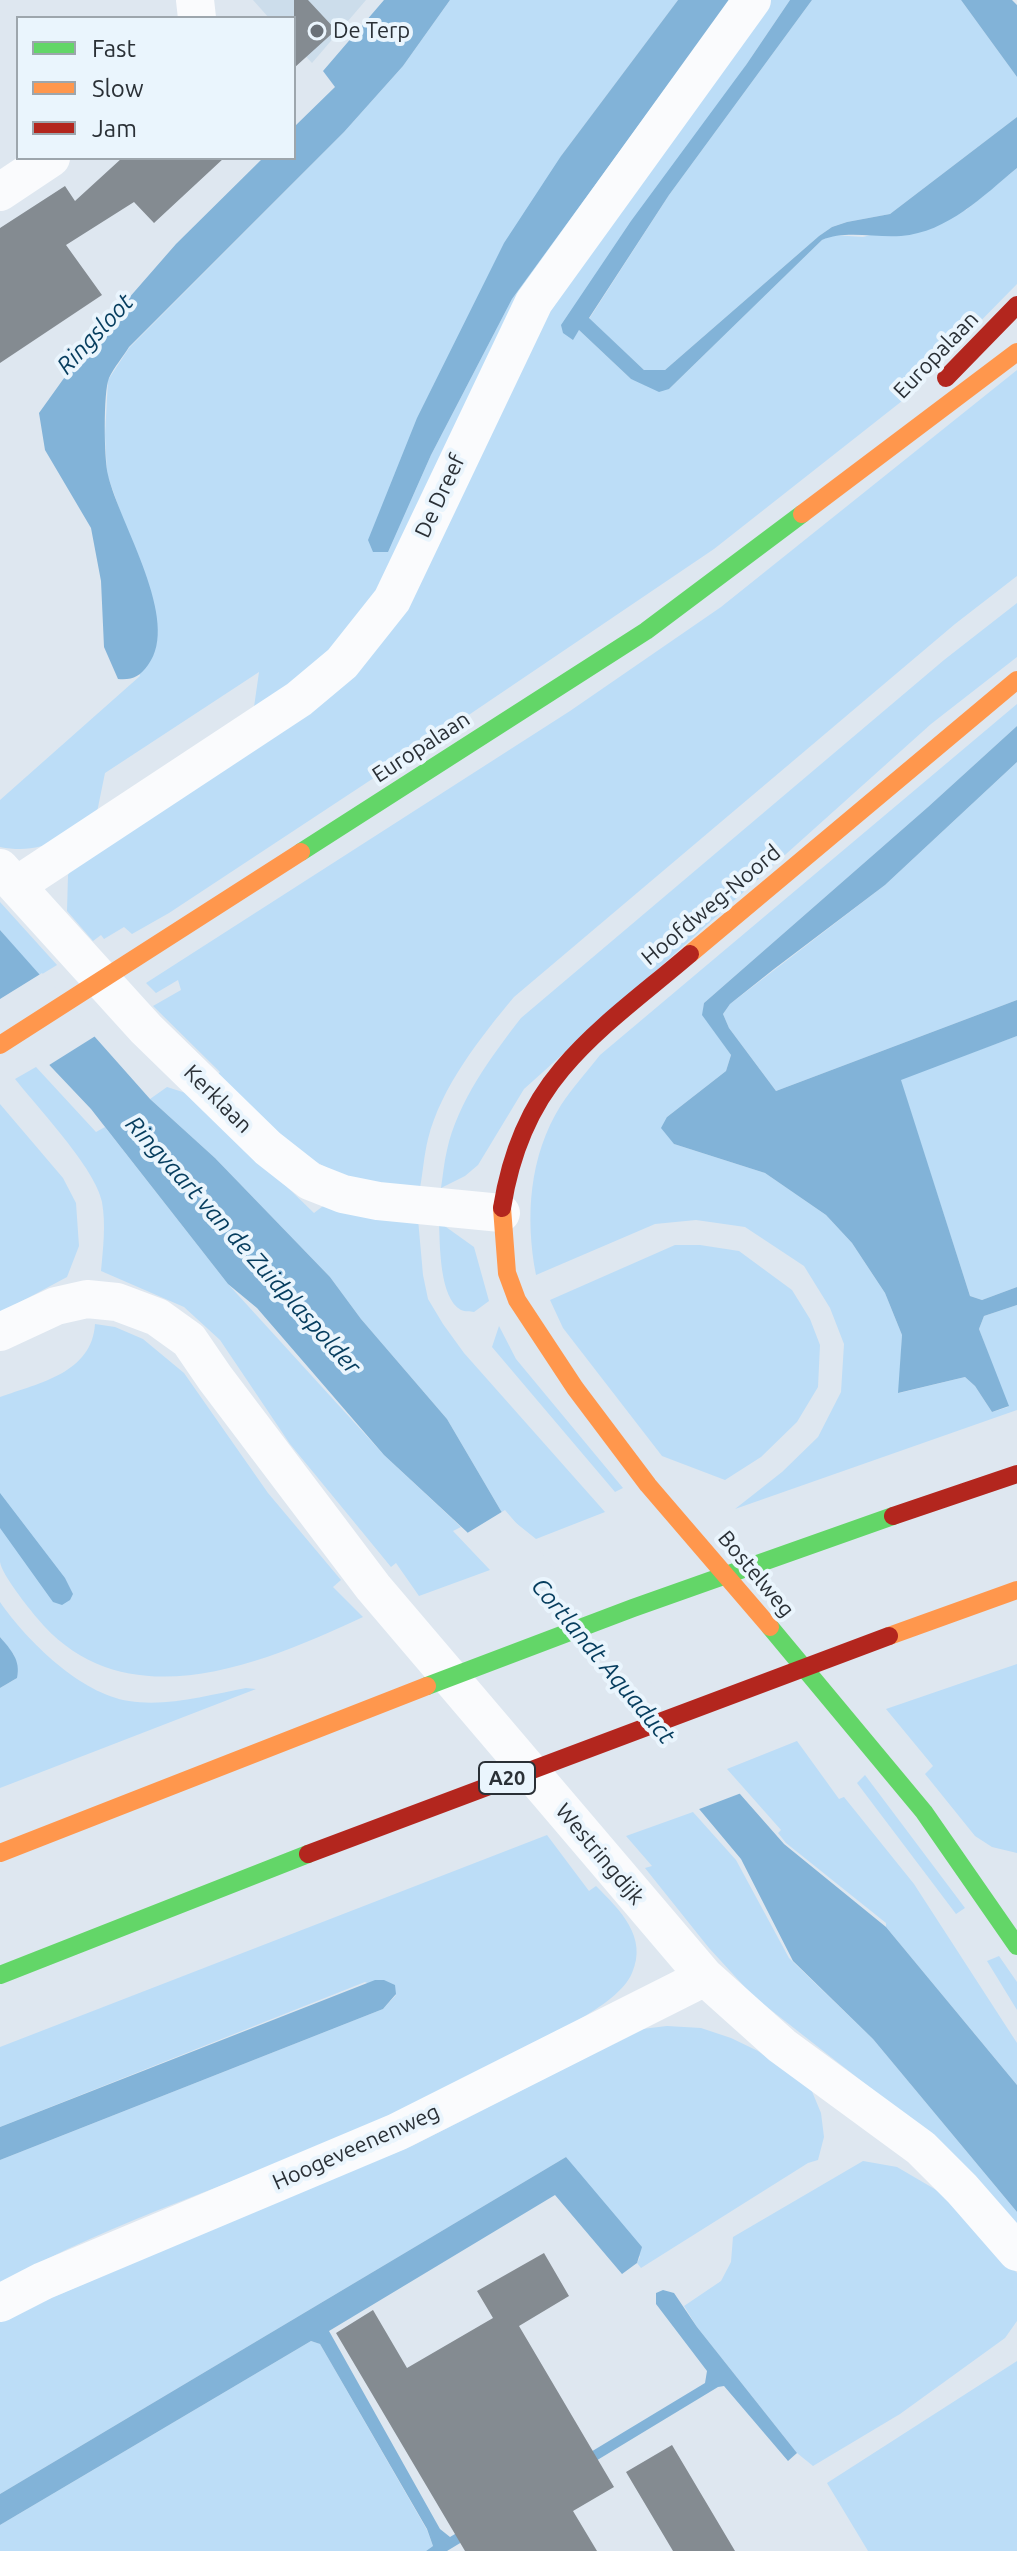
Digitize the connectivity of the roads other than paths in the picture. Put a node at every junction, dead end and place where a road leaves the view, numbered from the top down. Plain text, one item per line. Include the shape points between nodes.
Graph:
1 (752, 0) edge
2 (48, 160) edge
3 (0, 192) edge
4 (1017, 305) edge
5 (1017, 352) edge
6 (856, 472) junction
7 (1017, 680) edge
8 (9, 877) edge
9 (0, 1045) edge
10 (501, 1213) junction
11 (0, 1332) edge
12 (1017, 1474) edge
13 (1017, 1590) edge
14 (0, 1853) edge
15 (1006, 1905) edge
16 (1017, 1946) edge
17 (0, 1975) edge
18 (705, 1977) junction
19 (1017, 2252) edge
20 (0, 2303) edge

1 - 8 street, De Dreef via 534,302 392,600 342,663 299,699
2 - 3 street
4 - 6 main road, Europalaan
5 - 6 main road, Europalaan
6 - 9 main road, Europalaan via 646,631
7 - 10 main road, Hoofdweg-Noord via 694,950 562,1069 518,1143
8 - 10 street, Kerklaan via 146,1029 268,1148 310,1181 378,1201
10 - 15 main road, Bostelweg via 507,1273 517,1300 575,1388 648,1485
11 - 18 street, Westringdijk via 56,1306 87,1299 117,1302 157,1317 189,1340 373,1587
12 - 14 main road via 592,1624
13 - 17 main road, A20 via 372,1828
15 - 16 main road, Bostelweg
18 - 19 street, Westringdijk via 782,2046 921,2148
18 - 20 street, Hoogeveenenweg via 397,2132

